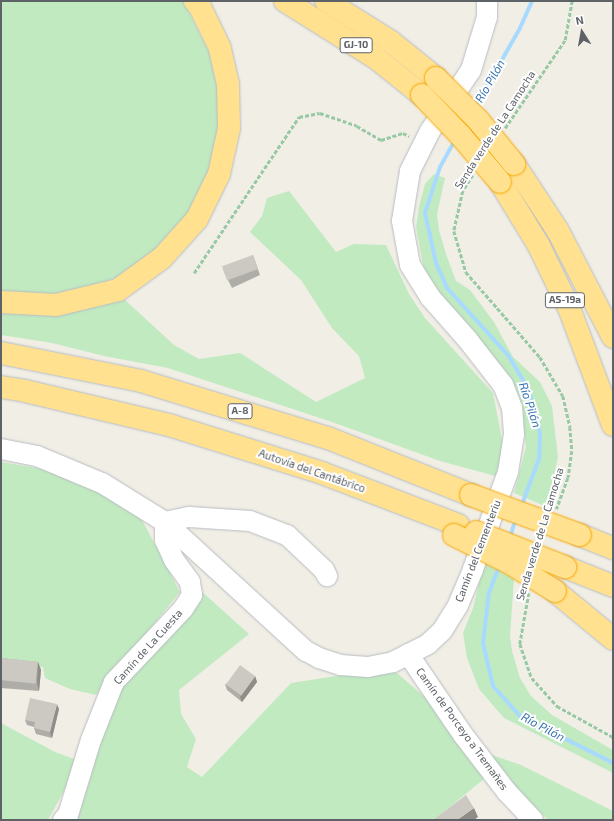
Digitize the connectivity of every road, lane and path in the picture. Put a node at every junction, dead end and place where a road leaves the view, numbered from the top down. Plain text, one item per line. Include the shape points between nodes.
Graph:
1 (195, 1) edge
2 (285, 1) edge
3 (326, 1) edge
4 (487, 1) edge
5 (572, 1) edge
6 (502, 132) dead end
7 (424, 144) junction
8 (514, 164) joint
9 (476, 171) dead end
10 (500, 182) joint
11 (194, 273) dead end
12 (1, 302) edge
13 (613, 337) edge
14 (1, 353) edge
15 (1, 387) edge
16 (613, 425) edge
17 (1, 449) edge
18 (555, 514) dead end
19 (165, 522) junction
20 (456, 530) junction
21 (613, 548) edge
22 (327, 576) dead end
23 (613, 586) edge
24 (531, 587) dead end
25 (613, 639) edge
26 (408, 654) junction
27 (613, 737) edge
28 (63, 820) edge
29 (533, 820) edge

1 - 12 highway via 220,48 228,84 229,128 219,174 197,219 162,258 118,290 56,305
2 - 10 highway, GJ-10, bridge via 376,58 422,95 462,136
3 - 8 highway, GJ-10, bridge via 390,41 436,78 478,120
4 - 7 street, Camín del Cementeriu via 487,17 471,70
5 - 6 path, Senda verde de La Camocha via 565,40
7 - 11 path via 403,133 382,140 357,126 320,113 299,117
7 - 26 street, Camín del Cementeriu via 410,171 402,221 410,265 430,297 503,385 512,408 514,434 508,472 458,605 442,630 428,644
8 - 13 highway, AS-19a via 558,231
9 - 18 path, Senda verde de La Camocha via 463,191 454,231 466,272 540,356 563,396 572,451 568,478
10 - 16 highway, AS-19a via 539,246 565,301
14 - 21 highway, A-8, bridge via 141,381 328,438
15 - 20 highway, Autovía del Cantábrico via 169,425 322,473
17 - 19 street, Camín del Cementeriu via 36,456 102,483
19 - 22 street via 189,517 250,521 287,535 324,570
19 - 26 street, Camín del Cementeriu via 306,651 340,664 368,667 392,662
19 - 28 street, Camín de La Cuesta via 165,540 174,560 190,582 192,595 183,609 114,682 91,740 68,815
20 - 23 highway, Autovía del Cantábrico, bridge
20 - 25 highway, bridge via 555,591
24 - 27 path, Senda verde de La Camocha via 526,601 520,644 532,678 557,706
26 - 29 street, Camín de Porceyo a Tremañes via 464,736 507,792

